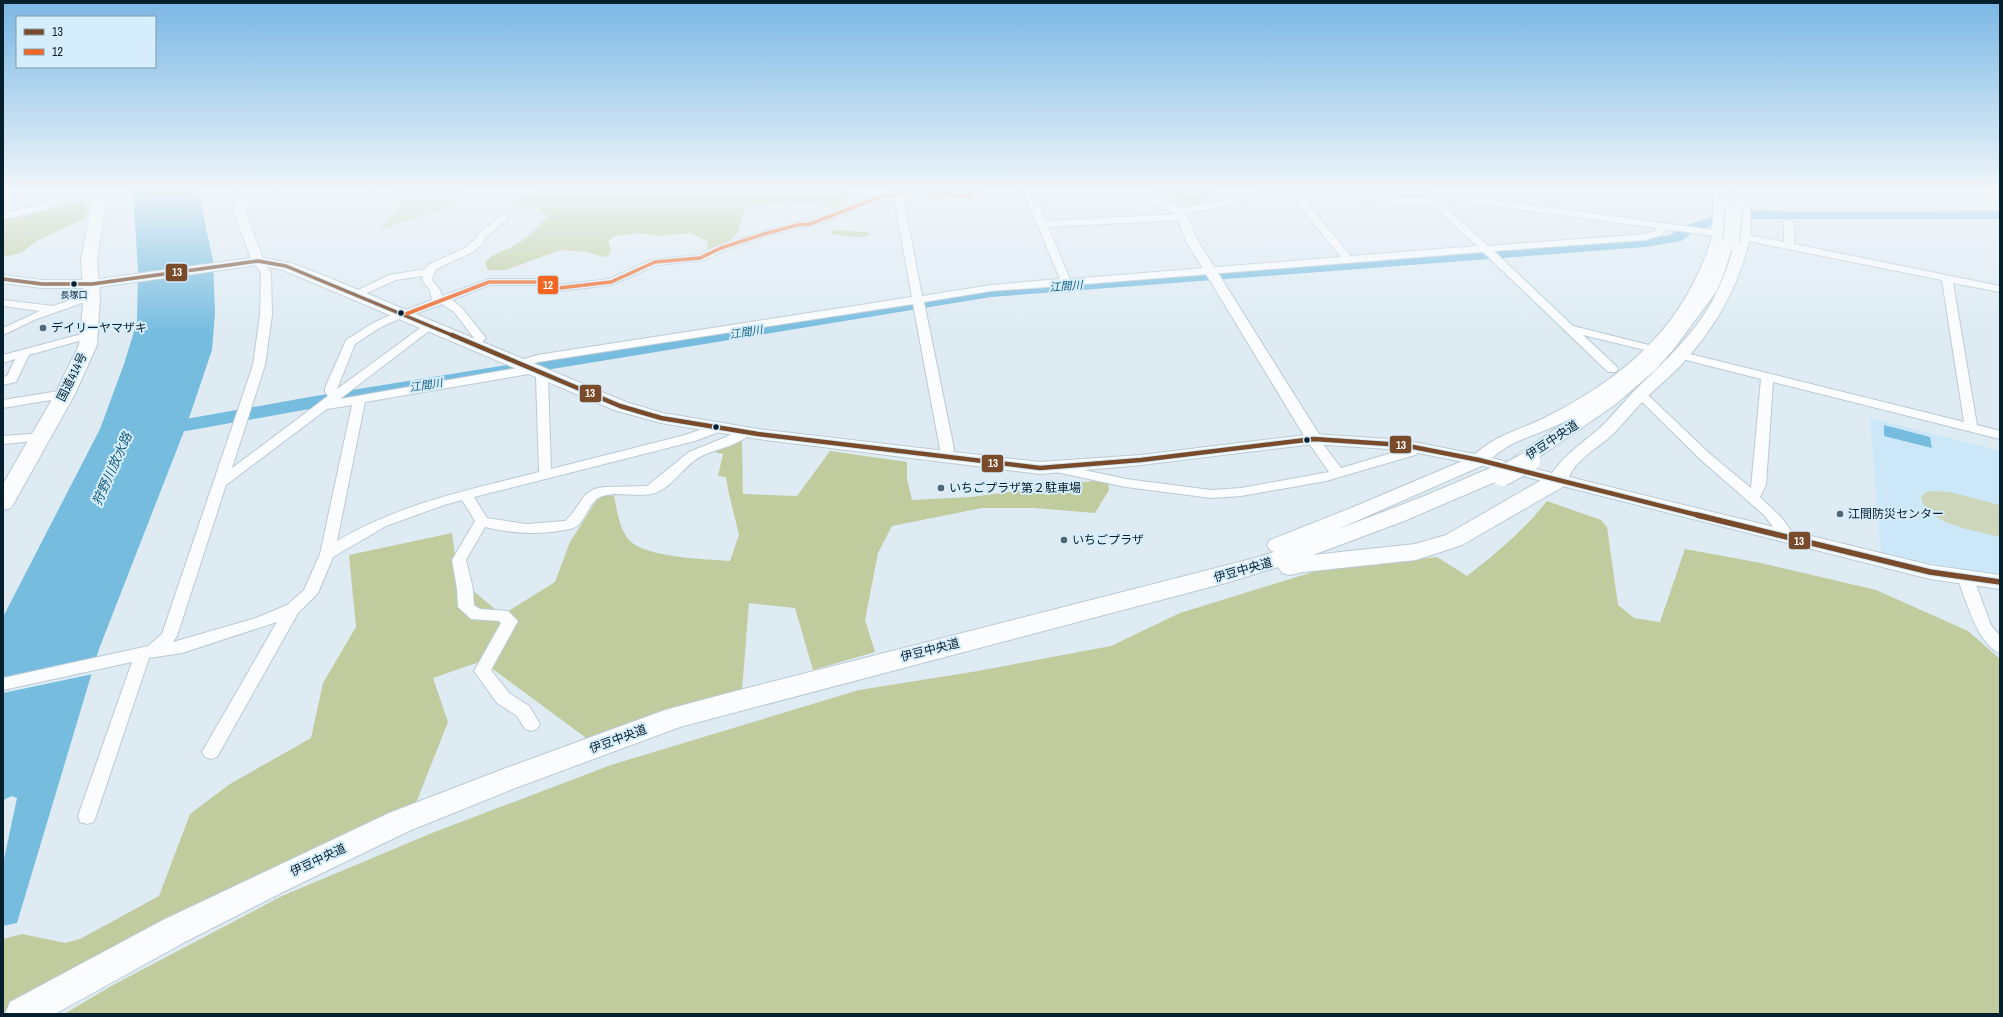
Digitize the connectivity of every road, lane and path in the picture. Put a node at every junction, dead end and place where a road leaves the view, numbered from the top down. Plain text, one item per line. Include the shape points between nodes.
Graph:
1 (93, 237) edge
2 (249, 237) edge
3 (481, 237) edge
4 (753, 237) edge
5 (906, 237) edge
6 (1048, 237) edge
7 (1191, 237) edge
8 (1331, 237) edge
9 (1476, 237) edge
10 (1642, 237) edge
11 (1724, 237) edge
12 (1729, 237) edge
13 (1734, 237) edge
14 (1766, 237) edge
15 (1789, 237) edge
16 (1789, 246) junction
17 (1490, 253) junction
18 (1348, 258) junction
19 (258, 261) junction
20 (429, 272) junction
21 (1212, 274) junction
22 (1947, 278) junction
23 (3, 279) edge
24 (1067, 284) junction
25 (98, 287) junction
26 (2000, 289) edge
27 (358, 294) junction
28 (440, 300) junction
29 (3, 303) edge
30 (919, 303) junction
31 (53, 309) junction
32 (405, 314) junction
33 (431, 325) junction
34 (1571, 329) junction
35 (3, 332) edge
36 (89, 335) junction
37 (475, 344) junction
38 (1649, 348) dead end
39 (24, 353) junction
40 (1686, 357) dead end
41 (3, 359) edge
42 (532, 368) junction
43 (1612, 369) dead end
44 (1767, 378) junction
45 (3, 381) edge
46 (65, 394) junction
47 (335, 395) junction
48 (1644, 398) dead end
49 (359, 400) junction
50 (3, 404) edge
51 (322, 405) junction
52 (716, 428) junction
53 (1971, 428) junction
54 (745, 432) junction
55 (2000, 435) edge
56 (42, 437) junction
57 (1313, 439) junction
58 (3, 440) edge
59 (1418, 447) junction
60 (946, 458) junction
61 (1056, 468) junction
62 (1492, 470) junction
63 (1338, 474) junction
64 (546, 476) junction
65 (1558, 480) junction
66 (220, 483) junction
67 (466, 495) junction
68 (1753, 498) junction
69 (3, 503) edge
70 (482, 521) junction
71 (1789, 538) junction
72 (327, 554) junction
73 (1965, 577) junction
74 (2000, 582) edge
75 (1178, 592) junction
76 (292, 609) junction
77 (2000, 647) edge
78 (143, 654) junction
79 (3, 684) edge
80 (531, 724) dead end
81 (211, 752) dead end
82 (87, 816) dead end
83 (22, 1014) edge
84 (37, 1014) edge

1 - 25 highway, 国道414号 via 89,260
2 - 19 street
3 - 20 street via 469,250 436,264
4 - 28 street via 700,258 655,262 611,282 559,288 537,282 489,282
5 - 30 street
6 - 24 street
7 - 21 street
8 - 18 street
9 - 17 street
10 - 17 street
11 - 62 main road via 1690,304 1646,357 1613,385 1584,404 1544,425 1503,441
12 - 62 highway, 伊豆中央道, bridge via 1726,263 1716,290 1679,344 1662,362 1611,406 1526,460
13 - 65 main road via 1739,257 1716,310 1678,359 1602,436 1562,470
14 - 16 street
15 - 16 street
16 - 22 street
17 - 18 street
17 - 34 street
18 - 21 street
19 - 25 main road
19 - 27 main road via 286,266
19 - 66 street via 266,273 266,314 260,365
20 - 27 street via 393,277
20 - 28 street via 427,280
21 - 24 street
21 - 57 street
22 - 26 street
22 - 53 street
23 - 25 street
24 - 30 street via 991,288
25 - 31 street
25 - 36 highway, 国道414号
27 - 32 main road
28 - 32 street
28 - 37 street via 458,310 480,338
29 - 31 street
30 - 42 street via 537,359
30 - 60 street via 947,449
31 - 35 street
32 - 33 main road
32 - 47 street via 377,325 350,342 331,388
33 - 37 main road
33 - 47 street
34 - 38 street
34 - 43 street
36 - 39 street
36 - 46 highway, 国道414号 via 85,353
37 - 42 main road
39 - 41 street
39 - 45 street via 12,379
40 - 44 street
42 - 49 street
42 - 52 main road via 620,406 661,418
42 - 64 street via 542,377
44 - 53 street
44 - 68 street via 1759,485
46 - 50 street
46 - 56 highway, 国道414号
47 - 51 street
48 - 68 street
49 - 51 street
49 - 72 street
51 - 66 street
52 - 54 main road
52 - 64 street via 690,438
53 - 55 street
54 - 60 main road
54 - 70 street via 687,459 651,489 599,492 591,497 574,522 569,525 530,530 505,528
56 - 58 street
56 - 69 highway, 国道414号
57 - 59 main road
57 - 61 main road
57 - 63 street
59 - 62 main road
59 - 63 street via 1410,452
60 - 61 main road
61 - 63 street via 1126,483 1211,494 1241,492
62 - 65 main road
62 - 75 highway, 伊豆中央道 via 1456,497 1342,543
64 - 67 street
65 - 71 main road
65 - 75 highway via 1454,540 1416,552 1303,564
66 - 78 street via 169,636 163,643
67 - 70 street
67 - 72 street via 381,523
68 - 71 street via 1784,528
70 - 80 street via 459,560 466,607 477,615 502,615 510,621 504,637 489,656 482,671 503,698 523,711
71 - 73 main road via 1930,572
72 - 76 street via 310,593
73 - 74 main road
73 - 77 street via 1984,627
75 - 83 highway, 伊豆中央道 via 675,718 399,822 276,880 98,971
75 - 84 highway, 伊豆中央道 via 699,718 498,789 398,830 279,886 175,937
76 - 78 street via 262,622 182,648
76 - 81 street
78 - 79 street
78 - 82 street

